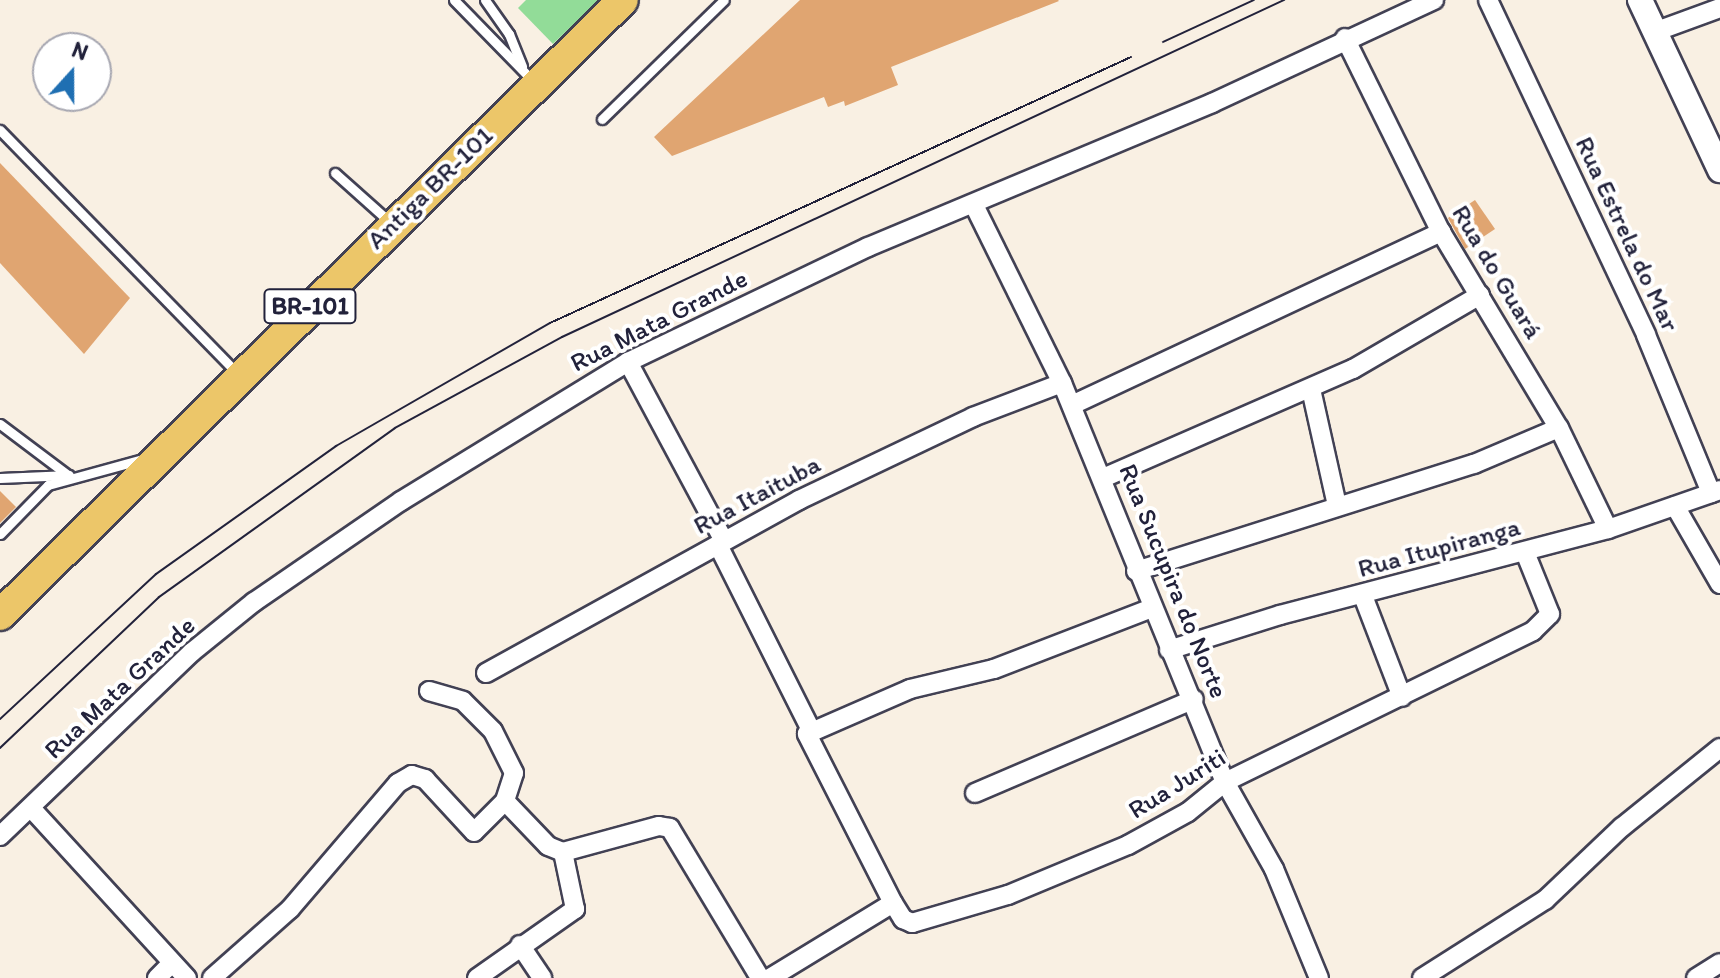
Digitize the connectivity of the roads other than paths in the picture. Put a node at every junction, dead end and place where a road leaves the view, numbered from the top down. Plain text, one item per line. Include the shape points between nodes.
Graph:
1 (454, 0) edge
2 (623, 0) edge
3 (724, 0) edge
4 (1434, 0) edge
5 (1488, 0) edge
6 (1640, 0) edge
7 (486, 1) edge
8 (1720, 8) edge
9 (1657, 31) junction
10 (1345, 38) junction
11 (529, 77) junction
12 (602, 119) dead end
13 (0, 130) edge
14 (1720, 170) edge
15 (335, 173) dead end
16 (974, 205) junction
17 (392, 225) junction
18 (1441, 232) junction
19 (1480, 295) junction
20 (628, 362) junction
21 (241, 377) junction
22 (1062, 383) junction
23 (1311, 389) junction
24 (1072, 405) junction
25 (0, 424) edge
26 (1559, 428) junction
27 (162, 454) junction
28 (68, 475) junction
29 (85, 475) junction
30 (0, 478) edge
31 (1103, 478) junction
32 (1716, 492) edge
33 (1337, 505) junction
34 (1675, 506) junction
35 (1608, 529) junction
36 (0, 534) edge
37 (721, 543) junction
38 (1525, 552) junction
39 (1136, 571) junction
40 (1720, 584) edge
41 (1363, 596) junction
42 (1152, 608) junction
43 (0, 615) edge
44 (1169, 650) junction
45 (486, 673) dead end
46 (429, 691) dead end
47 (1402, 697) junction
48 (1194, 699) junction
49 (818, 726) junction
50 (1720, 748) edge
51 (1225, 782) junction
52 (975, 793) dead end
53 (505, 801) junction
54 (31, 808) junction
55 (0, 836) edge
56 (563, 852) junction
57 (893, 903) junction
58 (520, 945) junction
59 (172, 963) junction
60 (1720, 963) edge
61 (1317, 977) edge
62 (157, 978) edge
63 (187, 978) edge
64 (212, 978) edge
65 (477, 978) edge
66 (542, 978) edge
67 (760, 978) edge
68 (770, 978) edge
69 (1422, 978) edge
70 (1696, 978) edge

1 - 11 lane
2 - 11 main road, Antiga BR-101 / BR-101
3 - 12 lane
4 - 10 street, Rua Mata Grande
5 - 32 street, Rua Estrela do Mar
6 - 9 street
7 - 11 lane
8 - 9 street
9 - 14 street
10 - 16 street, Rua Mata Grande via 1212,103
10 - 18 street, Rua do Guará
11 - 17 main road, Antiga BR-101 / BR-101
13 - 21 lane
15 - 17 lane
16 - 20 street, Rua Mata Grande via 868,247
16 - 22 street, Rua Sucupira do Norte
17 - 21 main road, Antiga BR-101 / BR-101
18 - 19 street, Rua do Guará
18 - 24 street
19 - 23 street
19 - 26 street, Rua do Guará
20 - 37 street
20 - 54 street, Rua Mata Grande via 446,472 254,602 192,652
21 - 27 main road, Antiga BR-101 / BR-101
22 - 24 street, Rua Sucupira do Norte
22 - 37 street, Rua Itaituba via 973,417
23 - 31 street
23 - 33 street
24 - 31 street, Rua Sucupira do Norte
25 - 28 lane
26 - 33 street via 1474,464
26 - 35 street, Rua do Guará
27 - 29 lane
27 - 43 main road, Antiga BR-101 / BR-101
28 - 29 lane
28 - 30 lane
29 - 36 lane via 45,487
31 - 39 street, Rua Sucupira do Norte
32 - 34 street, Rua Itupiranga
33 - 39 street
34 - 35 street, Rua Itupiranga
34 - 40 street
35 - 38 street, Rua Itupiranga
37 - 45 street, Rua Itaituba
37 - 49 street
38 - 41 street, Rua Itupiranga
38 - 47 street, Rua Juriti via 1550,614 1547,622
39 - 42 street, Rua Sucupira do Norte
41 - 44 street, Rua Itupiranga
41 - 47 street
42 - 44 street, Rua Sucupira do Norte
42 - 49 street via 994,669 910,689
44 - 48 street, Rua Sucupira do Norte
46 - 53 street via 463,701 499,740 514,773
47 - 51 street, Rua Juriti
48 - 51 street, Rua Sucupira do Norte
48 - 52 street
49 - 57 street via 807,743
50 - 69 street via 1545,900
51 - 57 street, Rua Juriti via 1153,833 1008,895 912,923
51 - 61 street, Rua Sucupira do Norte via 1268,857
53 - 56 street via 548,846
53 - 64 street via 483,827 471,831 425,779 407,778 387,793 290,909
54 - 55 street, Rua Mata Grande
54 - 59 street
56 - 58 street via 575,909
56 - 67 street via 659,826 670,828
57 - 68 street
58 - 65 street
58 - 66 street
59 - 62 street
59 - 63 street
60 - 70 street

